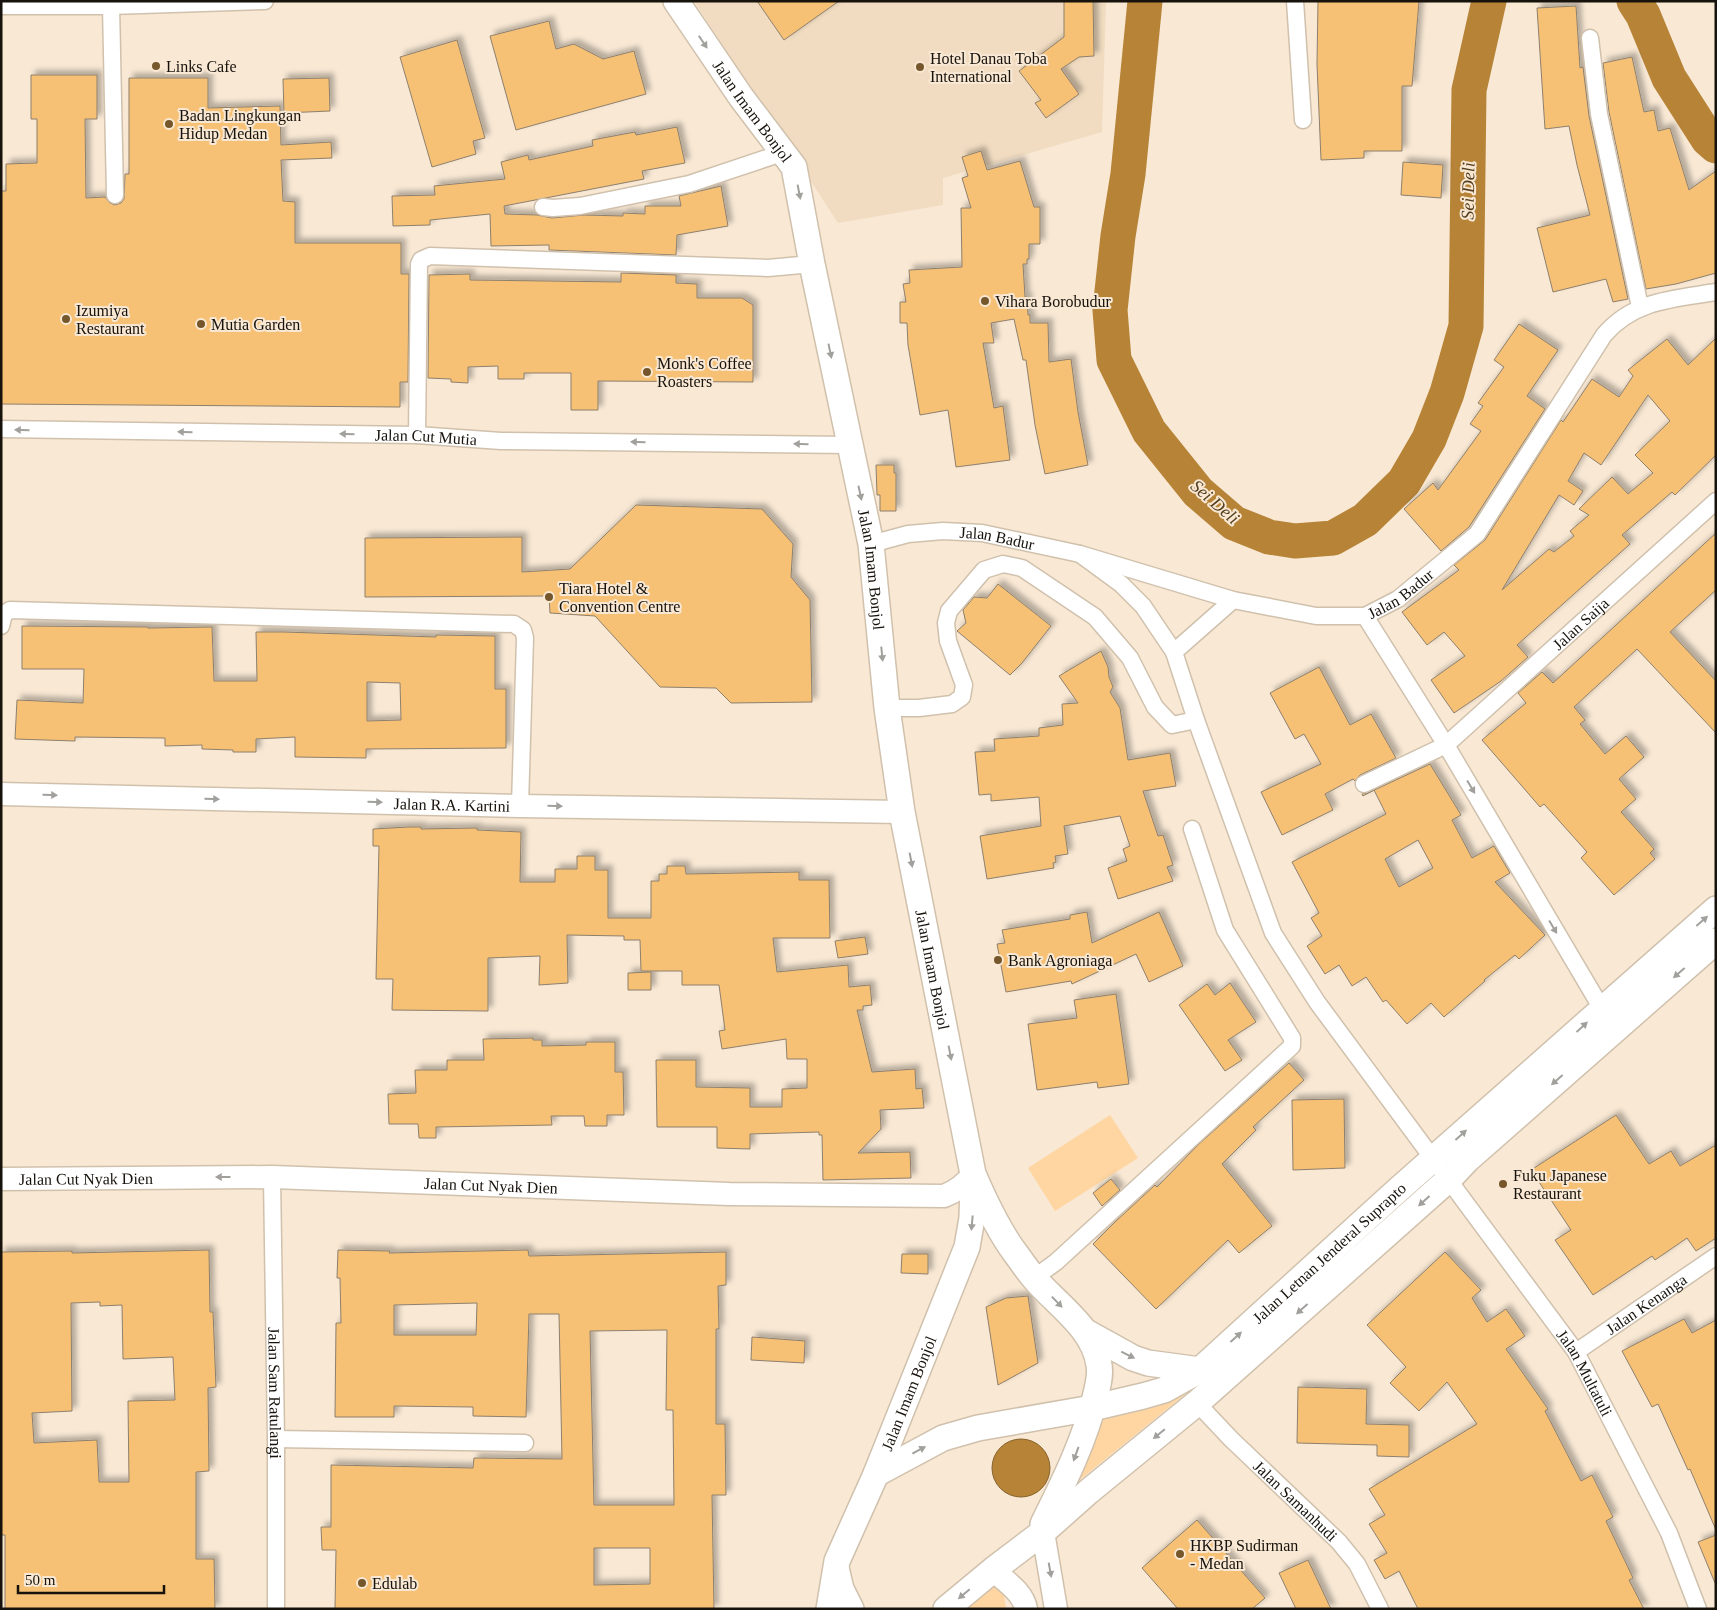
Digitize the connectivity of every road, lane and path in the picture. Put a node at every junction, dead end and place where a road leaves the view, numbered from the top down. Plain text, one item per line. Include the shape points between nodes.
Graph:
1 (265, 1) edge
2 (676, 1) edge
3 (1295, 1) edge
4 (1, 6) edge
5 (111, 6) junction
6 (1590, 38) dead end
7 (1304, 120) dead end
8 (782, 154) junction
9 (115, 195) dead end
10 (543, 207) dead end
11 (812, 264) junction
12 (1716, 292) edge
13 (1640, 307) junction
14 (1, 429) edge
15 (417, 435) junction
16 (850, 445) junction
17 (1716, 501) edge
18 (871, 544) junction
19 (1080, 554) junction
20 (1234, 600) junction
21 (1365, 616) junction
22 (1, 626) edge
23 (1174, 652) junction
24 (887, 708) junction
25 (1196, 720) junction
26 (1446, 745) junction
27 (1364, 784) dead end
28 (1, 794) edge
29 (520, 806) junction
30 (902, 812) junction
31 (1192, 829) dead end
32 (1716, 909) edge
33 (1716, 941) edge
34 (1602, 1009) junction
35 (1434, 1160) junction
36 (973, 1174) junction
37 (272, 1177) junction
38 (1, 1179) edge
39 (1449, 1179) junction
40 (1716, 1256) edge
41 (1034, 1278) junction
42 (1086, 1332) junction
43 (1576, 1352) junction
44 (1200, 1370) junction
45 (1197, 1403) junction
46 (1092, 1408) junction
47 (276, 1439) junction
48 (525, 1443) dead end
49 (876, 1474) junction
50 (1043, 1532) junction
51 (836, 1561) junction
52 (992, 1570) junction
53 (276, 1609) edge
54 (816, 1609) edge
55 (829, 1609) edge
56 (851, 1609) edge
57 (946, 1609) edge
58 (1026, 1609) edge
59 (1056, 1609) edge
60 (1380, 1609) edge
61 (1698, 1609) edge

1 - 5 street
2 -> 8 main road, Jalan Imam Bonjol
3 - 7 street
4 - 5 street
5 - 9 street
6 - 13 street via 1599,114
8 - 10 street via 689,184 580,206
8 -> 11 main road, Jalan Imam Bonjol via 794,166
11 - 15 street via 768,268 425,258 419,264
11 -> 16 main road, Jalan Imam Bonjol
12 - 13 street, Jalan Badur
13 - 21 street, Jalan Badur via 1604,335 1477,534 1398,599
15 -> 14 street, Jalan Cut Mutia
16 -> 15 street, Jalan Cut Mutia via 501,441
16 -> 18 main road, Jalan Imam Bonjol
17 - 26 street, Jalan Saija
18 - 19 street, Jalan Badur via 908,534 943,530 982,533
18 -> 24 main road, Jalan Imam Bonjol
19 - 20 street, Jalan Badur
19 - 23 street, Jalan Multatuli via 1121,584 1143,606
20 - 21 street, Jalan Badur via 1316,616
20 - 23 street
21 - 26 street
22 - 29 street via 4,614 10,610 514,624 523,630 525,638
23 - 25 street, Jalan Multatuli
24 - 25 street via 952,704 962,697 964,685 948,641 946,623 949,611 984,570 1003,564 1022,568 1095,617 1130,658 1155,707 1172,724
24 - 30 main road, Jalan Imam Bonjol
25 - 35 street, Jalan Multatuli via 1273,933 1317,1002
26 - 27 street, Jalan Saija
26 -> 34 street
28 -> 29 street, Jalan R.A. Kartini
29 -> 30 street, Jalan R.A. Kartini
30 -> 36 main road, Jalan Imam Bonjol
31 - 41 street via 1225,930 1292,1038 1292,1046 1056,1262
34 -> 32 main road, Jalan Letnan Jenderal Suprapto
33 -> 39 main road, Jalan Letnan Jenderal Suprapto via 1475,1152
35 -> 34 main road, Jalan Letnan Jenderal Suprapto
35 - 39 street, Jalan Multatuli
44 -> 35 main road, Jalan Letnan Jenderal Suprapto
36 - 37 street, Jalan Cut Nyak Dien via 965,1185 944,1196 719,1193
36 - 41 main road, Jalan Imam Bonjol via 998,1226
36 -> 49 main road, Jalan Imam Bonjol via 968,1247
37 -> 38 street, Jalan Cut Nyak Dien
37 - 47 street, Jalan Sam Ratulangi
39 - 43 street, Jalan Multatuli
39 -> 45 main road, Jalan Letnan Jenderal Suprapto
40 - 43 street, Jalan Kenanga
41 -> 42 main road, Jalan Imam Bonjol
42 -> 44 main road, Jalan Imam Bonjol via 1133,1358
42 - 46 main road, Jalan Imam Bonjol via 1096,1352 1100,1376
43 - 61 street, Jalan Multatuli via 1669,1533
44 - 46 main road, Jalan Letnan Jenderal Suprapto via 1164,1390
45 -> 50 main road, Jalan Letnan Jenderal Suprapto
45 - 60 street, Jalan Samanhudi via 1339,1542 1357,1564
49 -> 46 main road, Jalan Letnan Jenderal Suprapto via 943,1438 978,1428
46 -> 50 main road, Jalan Imam Bonjol via 1066,1481 1043,1524
47 - 48 street
47 - 53 street, Jalan Sam Ratulangi
49 - 51 main road, Jalan Imam Bonjol
50 - 52 main road, Jalan Letnan Jenderal Suprapto
50 -> 59 street, Jalan Imam Bonjol
51 - 54 main road
51 - 55 main road, Jalan Imam Bonjol
51 - 56 main road via 841,1589
52 -> 57 main road, Jalan Letnan Jenderal Suprapto
52 - 58 street via 1017,1591

